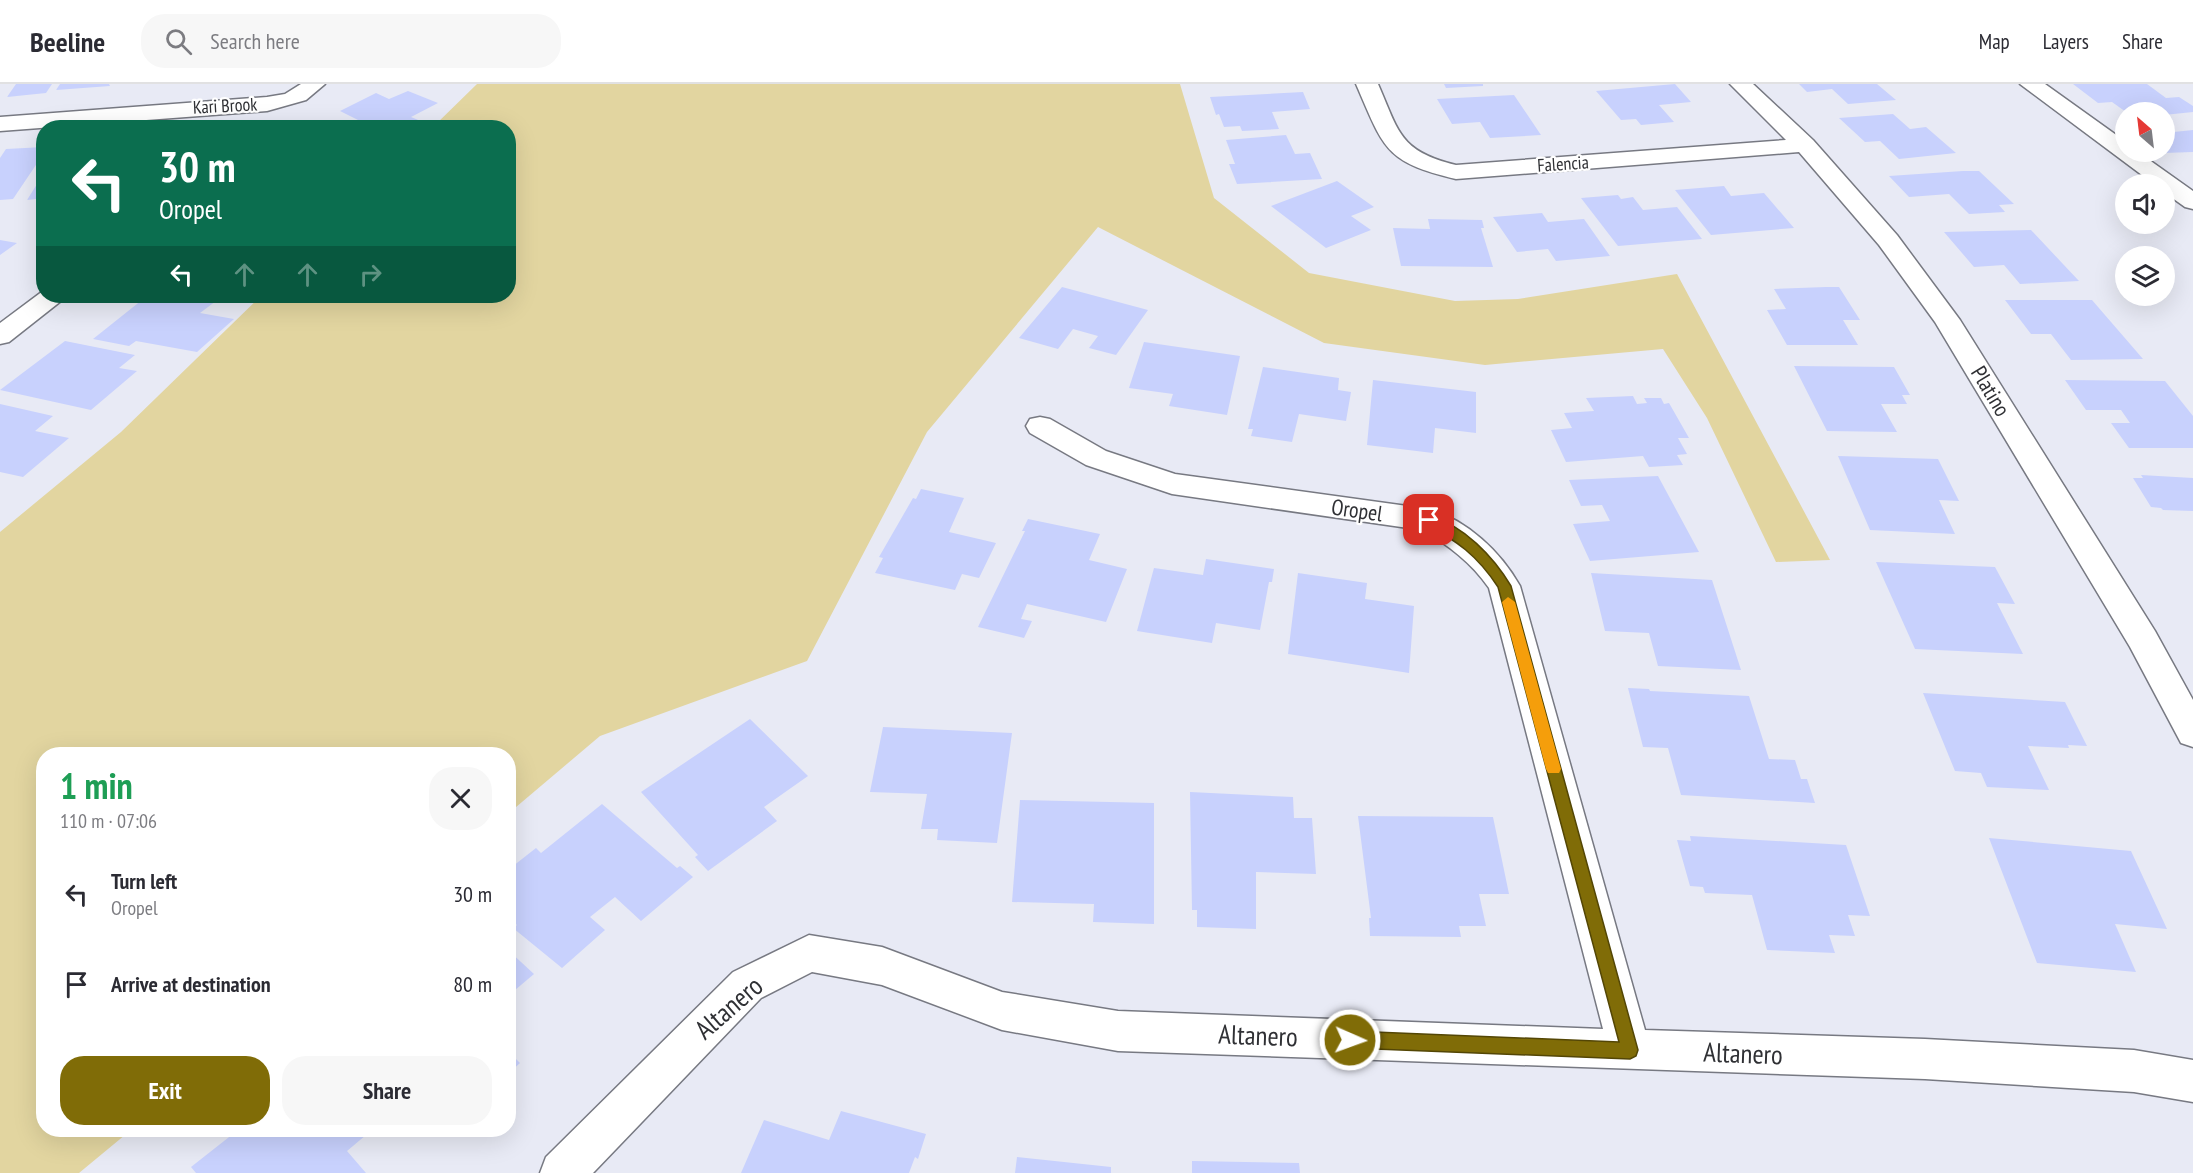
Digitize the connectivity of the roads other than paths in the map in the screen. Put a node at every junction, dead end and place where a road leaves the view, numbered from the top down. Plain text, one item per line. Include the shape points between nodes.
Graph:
1 (1367, 84) edge
2 (1741, 84) edge
3 (2031, 84) edge
4 (309, 89) edge
5 (46, 120) edge
6 (36, 121) edge
7 (0, 124) edge
8 (1805, 145) junction
9 (2193, 202) edge
10 (43, 303) edge
11 (0, 336) edge
12 (1040, 426) dead end
13 (2193, 733) edge
14 (1630, 1050) junction
15 (2193, 1081) edge
16 (562, 1173) edge

1 - 8 street, Falencia via 1394,142 1430,166 1456,172
2 - 8 street, Platino
3 - 9 street
4 - 5 street, Kari Brook via 286,101 267,104
6 - 7 street, Kari Brook
8 - 13 street, Platino via 1888,240 1947,320 2143,640
10 - 11 street
12 - 14 street, Oropel via 1096,458 1172,484 1429,520 1463,539 1488,562 1504,586
14 - 15 street, Altanero via 1937,1059 2134,1071
14 - 16 street, Altanero via 1118,1031 1002,1011 882,966 809,953 747,984

